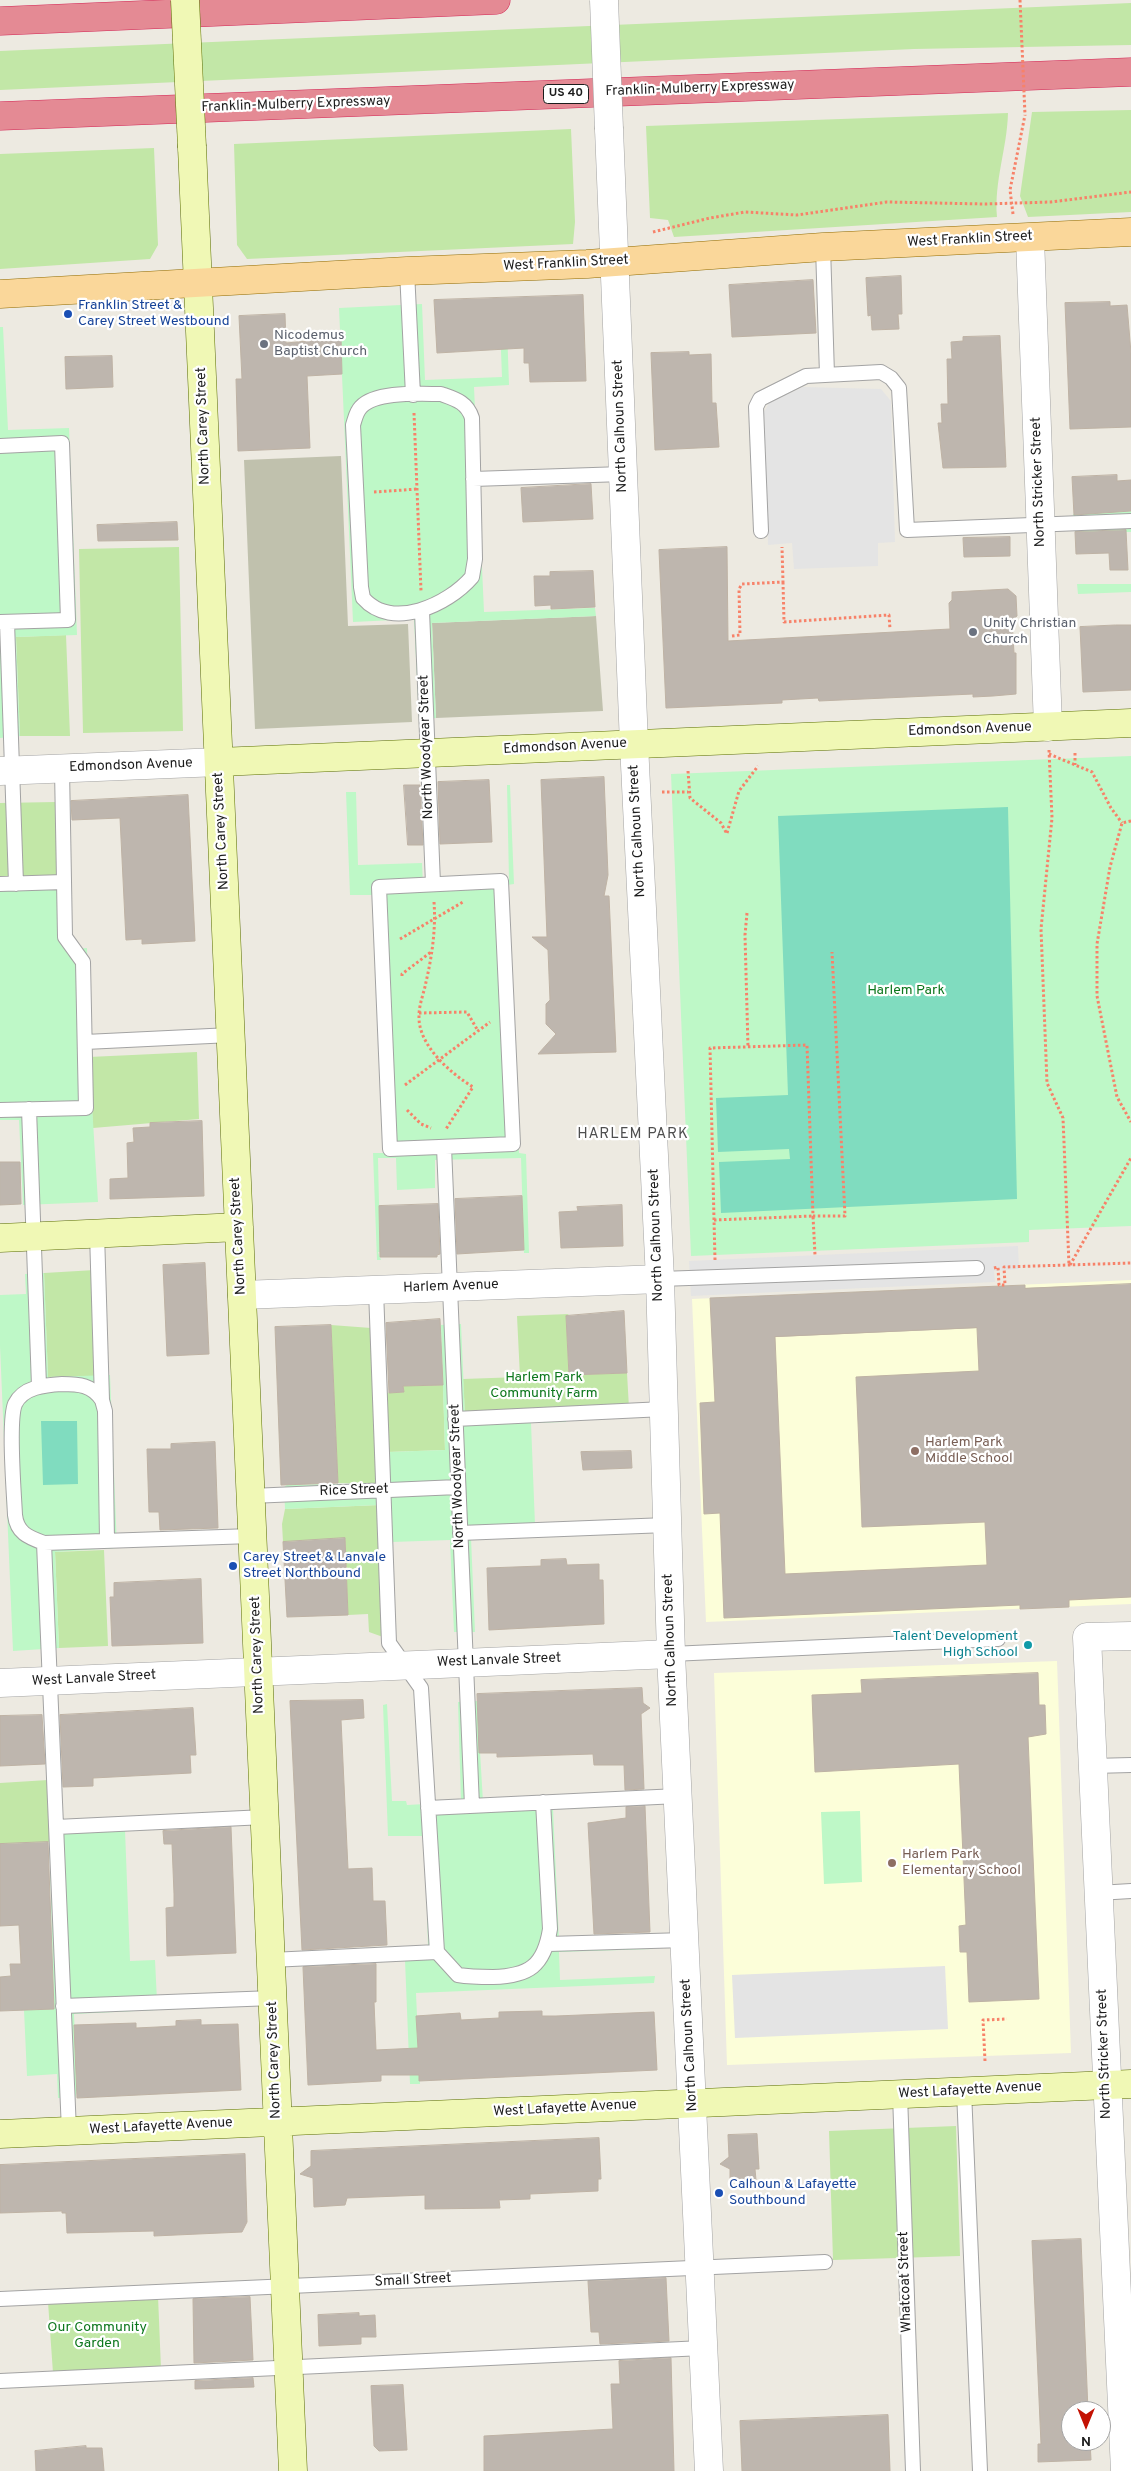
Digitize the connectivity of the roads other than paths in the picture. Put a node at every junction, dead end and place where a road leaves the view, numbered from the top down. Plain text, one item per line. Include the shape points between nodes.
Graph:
1 (185, 0) edge
2 (496, 0) edge
3 (604, 0) edge
4 (0, 21) edge
5 (1131, 72) edge
6 (0, 116) edge
7 (1022, 230) junction
8 (1131, 232) edge
9 (823, 248) junction
10 (614, 263) junction
11 (408, 271) junction
12 (198, 283) junction
13 (0, 294) edge
14 (827, 374) junction
15 (413, 395) junction
16 (0, 446) edge
17 (623, 474) junction
18 (473, 479) junction
19 (1131, 521) edge
20 (1041, 525) junction
21 (761, 532) dead end
22 (422, 610) junction
23 (3, 622) edge
24 (1131, 723) edge
25 (1048, 727) junction
26 (634, 744) junction
27 (428, 753) junction
28 (218, 762) junction
29 (62, 769) junction
30 (6, 771) edge
31 (64, 882) junction
32 (0, 884) edge
33 (16, 884) junction
34 (433, 884) junction
35 (231, 1035) junction
36 (84, 1042) junction
37 (29, 1109) junction
38 (0, 1110) edge
39 (444, 1147) junction
40 (239, 1227) junction
41 (97, 1233) junction
42 (33, 1236) junction
43 (0, 1238) edge
44 (977, 1268) road end
45 (660, 1279) junction
46 (450, 1287) junction
47 (376, 1290) junction
48 (242, 1296) junction
49 (39, 1386) junction
50 (102, 1400) junction
51 (664, 1409) junction
52 (455, 1419) junction
53 (458, 1487) junction
54 (382, 1490) junction
55 (250, 1496) junction
56 (667, 1525) junction
57 (460, 1533) junction
58 (252, 1536) junction
59 (108, 1540) junction
60 (44, 1543) junction
61 (1131, 1636) edge
62 (998, 1639) dead end
63 (671, 1654) junction
64 (464, 1663) junction
65 (404, 1665) junction
66 (258, 1672) junction
67 (50, 1681) junction
68 (0, 1683) edge
69 (1131, 1765) edge
70 (1093, 1766) junction
71 (678, 1796) junction
72 (543, 1802) junction
73 (472, 1806) junction
74 (428, 1808) junction
75 (265, 1817) junction
76 (56, 1827) junction
77 (1131, 1891) edge
78 (1098, 1893) junction
79 (685, 1940) junction
80 (548, 1944) junction
81 (437, 1952) junction
82 (271, 1960) junction
83 (273, 1998) junction
84 (63, 2006) junction
85 (1119, 2084) edge
86 (964, 2091) junction
87 (900, 2094) junction
88 (692, 2103) junction
89 (278, 2122) junction
90 (69, 2131) junction
91 (0, 2134) edge
92 (825, 2262) dead end
93 (700, 2268) junction
94 (285, 2286) junction
95 (0, 2299) edge
96 (703, 2348) junction
97 (289, 2368) junction
98 (0, 2381) edge
99 (293, 2471) edge
100 (709, 2471) edge
101 (913, 2471) edge
102 (980, 2471) edge
103 (1125, 2471) edge

1 - 12 main road, North Carey Street, bridge
2 - 4 highway
3 - 10 street, North Calhoun Street, bridge
5 - 6 highway, Franklin-Mulberry Expressway / US 40
7 - 8 main road, West Franklin Street
7 - 9 main road, West Franklin Street
7 - 20 street, North Stricker Street
9 - 10 main road, West Franklin Street
9 - 14 lane
10 - 11 main road, West Franklin Street
10 - 17 street, North Calhoun Street
11 - 12 main road, West Franklin Street
11 - 15 lane
12 - 13 main road, West Franklin Street
12 - 28 main road, North Carey Street
14 - 20 lane via 881,372 899,388 907,530
14 - 21 lane via 806,376 760,399 756,408
15 - 18 lane via 441,394 469,409
15 - 22 lane via 371,400 361,406 353,425 363,598 380,612 410,614
16 - 23 lane via 62,443 68,620
17 - 18 lane
17 - 26 street, North Calhoun Street
18 - 22 lane via 475,560 472,577 458,590
19 - 20 lane
20 - 25 street, North Stricker Street
22 - 27 lane, North Woodyear Street
23 - 30 lane
24 - 25 main road, Edmondson Avenue
25 - 26 main road, Edmondson Avenue
26 - 27 main road, Edmondson Avenue
26 - 45 street, North Calhoun Street
27 - 28 main road, Edmondson Avenue
27 - 34 lane, North Woodyear Street
28 - 29 street, Edmondson Avenue
28 - 35 main road, North Carey Street
29 - 30 street, Edmondson Avenue
29 - 31 lane
30 - 33 lane
31 - 33 lane
31 - 36 lane via 65,936 83,962
32 - 33 lane
34 - 39 lane via 379,887 381,949 390,1149
34 - 39 lane via 501,881 513,1144
35 - 36 lane
35 - 40 main road, North Carey Street
36 - 37 lane via 86,1108
37 - 38 lane
37 - 42 lane
39 - 46 lane, North Woodyear Street
40 - 41 main road
40 - 48 main road, North Carey Street
41 - 42 main road
41 - 50 lane
42 - 43 main road
42 - 49 lane
44 - 45 lane
45 - 46 street, Harlem Avenue
45 - 51 street, North Calhoun Street
46 - 47 street, Harlem Avenue
46 - 52 lane, North Woodyear Street
47 - 48 street, Harlem Avenue
47 - 54 lane
48 - 55 main road, North Carey Street
49 - 50 lane via 88,1386
49 - 60 lane via 25,1392 15,1404 12,1430 16,1524 28,1537
50 - 59 lane via 105,1411
51 - 52 lane
51 - 56 street, North Calhoun Street
52 - 53 lane, North Woodyear Street
53 - 54 lane, Rice Street
53 - 57 lane, North Woodyear Street
54 - 55 lane, Rice Street
54 - 65 lane via 389,1643
55 - 58 main road, North Carey Street
56 - 57 lane
56 - 63 street, North Calhoun Street
57 - 64 lane, North Woodyear Street
58 - 59 lane
58 - 66 main road, North Carey Street
59 - 60 lane
60 - 67 lane
61 - 70 street, North Stricker Street via 1088,1637
62 - 63 lane, West Lanvale Street
63 - 64 street, West Lanvale Street
63 - 71 street, North Calhoun Street
64 - 65 street, West Lanvale Street
64 - 73 lane, North Woodyear Street
65 - 66 street, West Lanvale Street
65 - 74 lane via 421,1688
66 - 67 street, West Lanvale Street
66 - 75 main road, North Carey Street
67 - 68 street, West Lanvale Street
67 - 76 lane
69 - 70 lane
70 - 78 street, North Stricker Street
71 - 72 lane
71 - 79 street, North Calhoun Street
72 - 73 lane
72 - 80 lane via 550,1929
73 - 74 lane
74 - 81 lane
75 - 76 lane
75 - 82 main road, North Carey Street
76 - 84 lane
77 - 78 lane
78 - 85 street, North Stricker Street
79 - 80 lane
79 - 88 street, North Calhoun Street
80 - 81 lane via 541,1958 525,1973 511,1976 458,1975
81 - 82 lane
82 - 83 main road, North Carey Street
83 - 84 lane
83 - 89 main road, North Carey Street
84 - 90 lane
85 - 86 main road, West Lafayette Avenue
85 - 103 street, North Stricker Street
86 - 87 main road, West Lafayette Avenue
86 - 102 lane
87 - 88 main road, West Lafayette Avenue
87 - 101 lane, Whatcoat Street
88 - 89 main road, West Lafayette Avenue
88 - 93 street, North Calhoun Street
89 - 90 main road, West Lafayette Avenue
89 - 94 main road, North Carey Street
90 - 91 main road, West Lafayette Avenue
92 - 93 lane, Small Street
93 - 94 lane, Small Street
93 - 96 street, North Calhoun Street
94 - 95 lane, Small Street
94 - 97 main road, North Carey Street
96 - 97 lane
96 - 100 street, North Calhoun Street
97 - 98 lane
97 - 99 main road, North Carey Street

